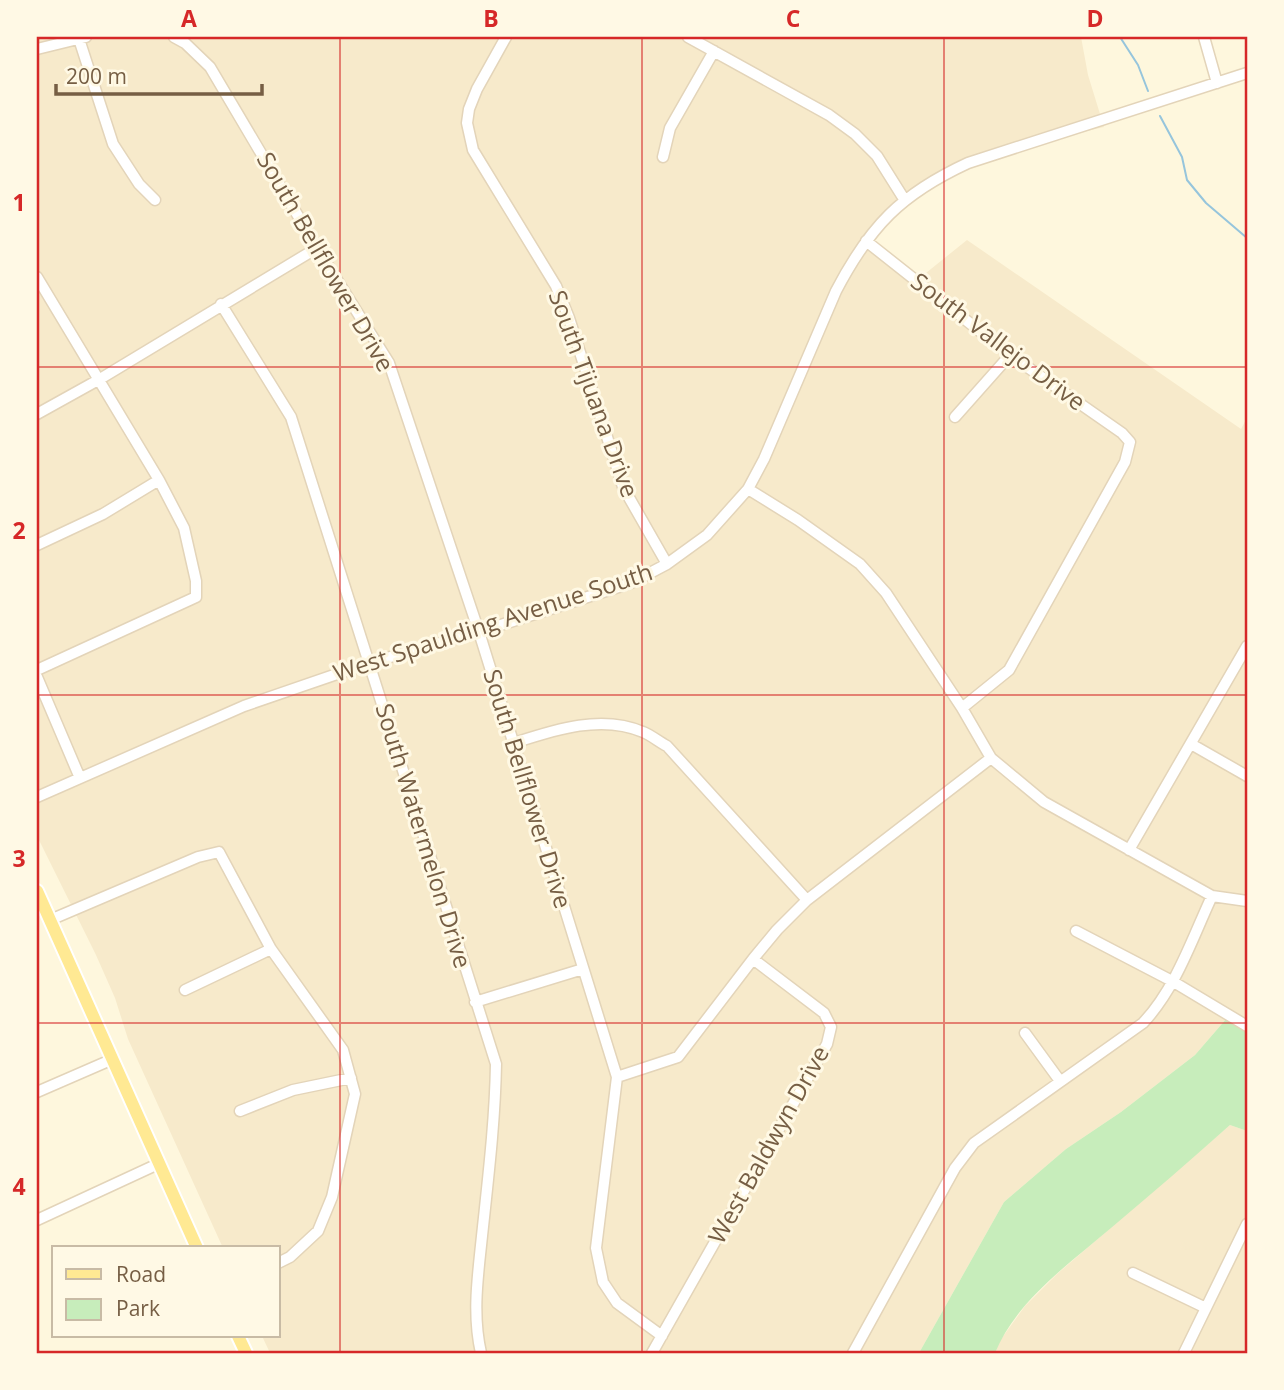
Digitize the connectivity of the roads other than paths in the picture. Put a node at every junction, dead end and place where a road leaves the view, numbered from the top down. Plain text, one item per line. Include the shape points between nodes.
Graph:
1 (174, 37) edge
2 (506, 37) edge
3 (688, 37) edge
4 (1204, 37) edge
5 (82, 38) edge
6 (37, 49) edge
7 (714, 51) junction
8 (1247, 73) edge
9 (1217, 83) junction
10 (663, 157) dead end
11 (904, 199) junction
12 (155, 200) dead end
13 (866, 241) junction
14 (317, 248) junction
15 (37, 277) edge
16 (221, 304) junction
17 (1010, 355) junction
18 (100, 379) junction
19 (37, 414) edge
20 (955, 417) dead end
21 (159, 480) junction
22 (748, 489) junction
23 (37, 545) edge
24 (667, 564) junction
25 (479, 632) junction
26 (1247, 646) edge
27 (369, 663) junction
28 (37, 670) edge
29 (37, 677) edge
30 (962, 708) junction
31 (514, 743) junction
32 (1191, 744) junction
33 (991, 758) junction
34 (1247, 776) edge
35 (80, 778) junction
36 (37, 797) edge
37 (1129, 850) junction
38 (37, 891) edge
39 (1212, 896) junction
40 (807, 900) junction
41 (1247, 901) edge
42 (50, 920) junction
43 (1076, 931) dead end
44 (271, 949) junction
45 (753, 958) junction
46 (583, 969) junction
47 (1172, 981) junction
48 (185, 990) dead end
49 (475, 1002) junction
50 (1247, 1026) edge
51 (1025, 1033) dead end
52 (113, 1059) junction
53 (617, 1077) junction
54 (351, 1078) junction
55 (1060, 1082) junction
56 (37, 1092) edge
57 (240, 1111) dead end
58 (158, 1164) junction
59 (37, 1220) edge
60 (1247, 1224) edge
61 (196, 1246) edge
62 (280, 1262) edge
63 (1133, 1273) dead end
64 (1206, 1308) junction
65 (662, 1336) junction
66 (481, 1353) edge
67 (652, 1353) edge
68 (853, 1353) edge
69 (1184, 1353) edge

1 - 14 street, South Bellflower Drive via 210,67
2 - 24 street, South Tijuana Drive via 469,109 473,150 556,286 623,487
3 - 7 street
4 - 9 street
5 - 6 street
5 - 12 street via 113,144
7 - 10 street via 670,128
7 - 11 street via 829,114 855,134 877,156
8 - 9 street, West Spaulding Avenue South
9 - 11 street, West Spaulding Avenue South via 968,163
11 - 13 street, West Spaulding Avenue South
13 - 17 street, South Vallejo Drive
13 - 22 street, West Spaulding Avenue South via 836,291
14 - 16 street
14 - 25 street, South Bellflower Drive via 389,363
15 - 18 street
16 - 18 street
16 - 27 street, South Watermelon Drive via 291,417
17 - 20 street
17 - 30 street, South Vallejo Drive via 1130,442 1125,462 1009,670
18 - 19 street
18 - 21 street
21 - 23 street via 103,514
21 - 28 street via 184,528 196,581 195,597
22 - 24 street, West Spaulding Avenue South via 707,535
22 - 30 street via 860,564 886,593
24 - 25 street, West Spaulding Avenue South via 631,583
25 - 27 street, West Spaulding Avenue South
25 - 31 street, South Bellflower Drive
26 - 32 street
27 - 35 street, West Spaulding Avenue South via 244,706
27 - 49 street, South Watermelon Drive
29 - 35 street
30 - 33 street
31 - 40 street via 565,727 611,724 643,732 667,746
31 - 46 street, South Bellflower Drive
32 - 34 street
32 - 37 street
33 - 37 street via 1044,802
33 - 40 street
35 - 36 street, West Spaulding Avenue South
37 - 39 street
38 - 42 main road
39 - 41 street
39 - 47 street
40 - 45 street
42 - 44 street via 219,852
42 - 52 main road
43 - 47 street
44 - 48 street
44 - 54 street via 343,1050
45 - 53 street via 678,1057
45 - 65 street, West Baldwyn Drive via 824,1013 831,1027 827,1044
46 - 49 street
46 - 53 street, South Bellflower Drive
47 - 50 street
47 - 55 street via 1143,1023
49 - 66 street, South Watermelon Drive via 496,1064 475,1303
51 - 55 street
52 - 56 street
52 - 58 main road
53 - 65 street, South Bellflower Drive via 596,1248 603,1282 617,1303
54 - 57 street via 293,1090
54 - 62 street via 355,1094 332,1197 318,1231
55 - 68 street via 974,1143 954,1168
58 - 59 street
58 - 61 main road
60 - 64 street
63 - 64 street
64 - 69 street
65 - 67 street, West Baldwyn Drive

